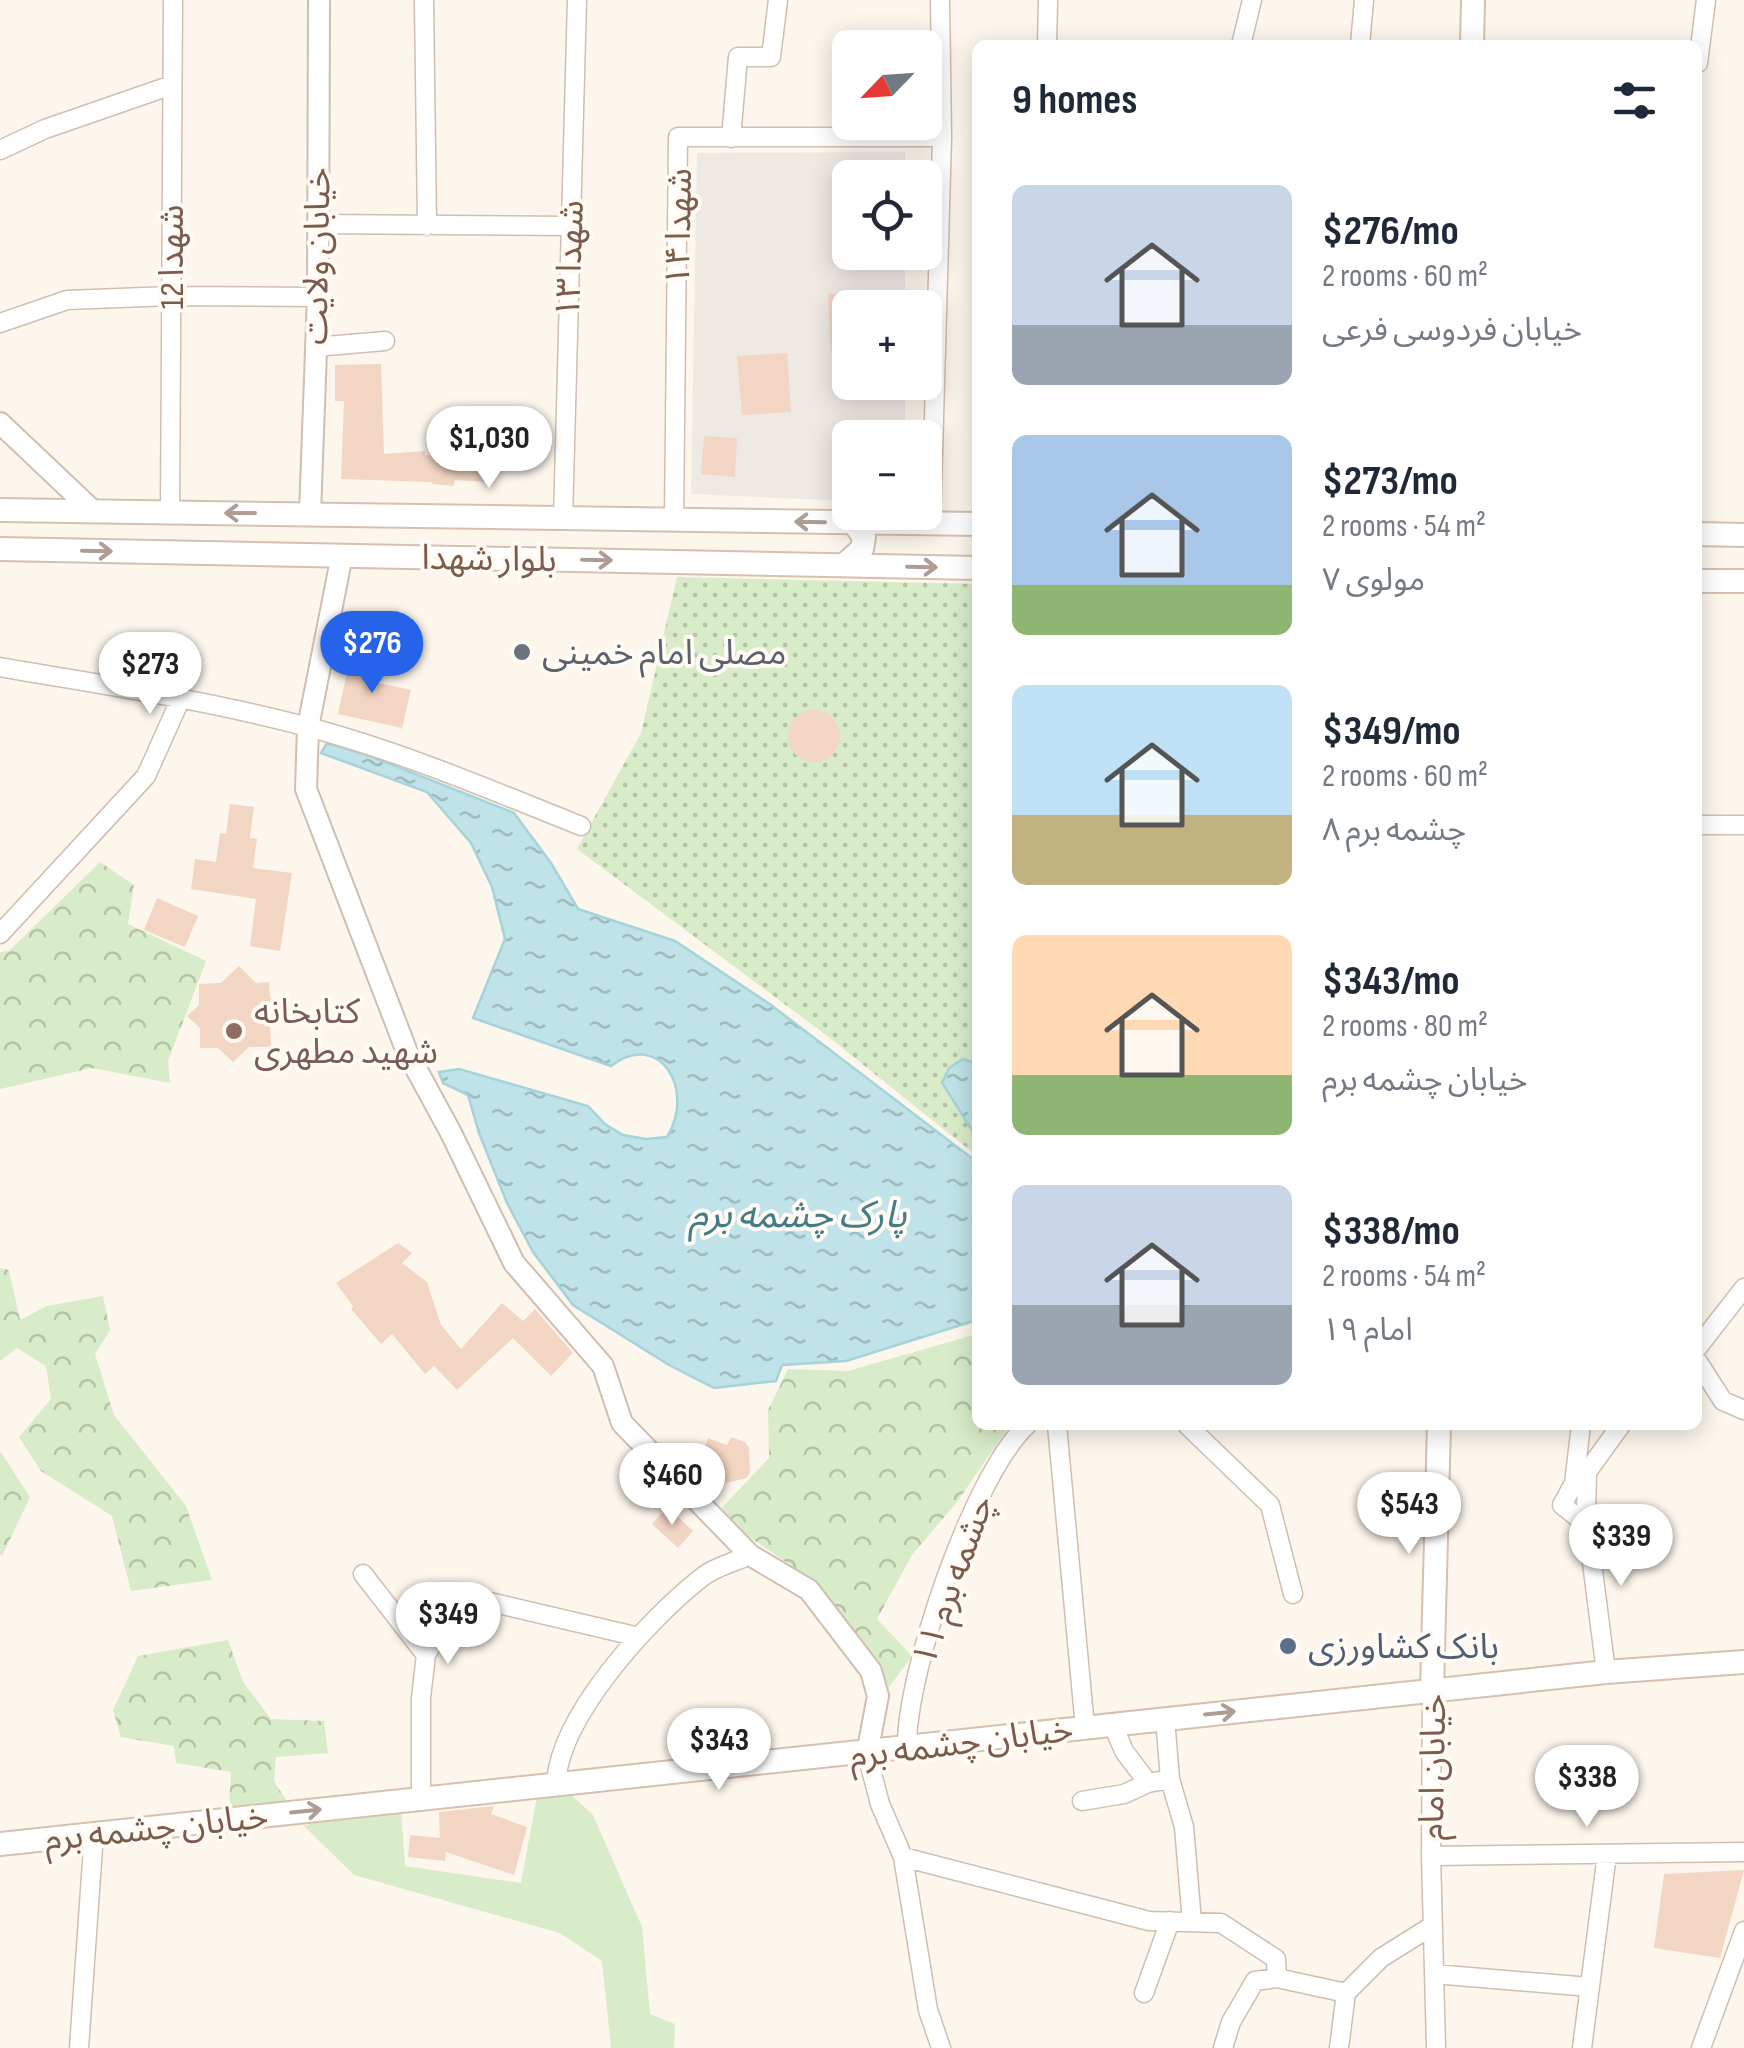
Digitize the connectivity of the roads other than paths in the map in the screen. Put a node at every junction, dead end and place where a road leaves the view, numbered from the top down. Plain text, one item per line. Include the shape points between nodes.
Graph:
1 (172, 0) edge
2 (318, 0) edge
3 (424, 0) edge
4 (577, 0) edge
5 (778, 0) edge
6 (940, 0) edge
7 (1048, 0) edge
8 (1252, 0) edge
9 (1364, 0) edge
10 (1473, 0) edge
11 (1706, 0) edge
12 (940, 30) edge
13 (1047, 40) edge
14 (1243, 40) edge
15 (1360, 40) edge
16 (1472, 40) edge
17 (1701, 40) edge
18 (172, 85) junction
19 (731, 138) junction
20 (832, 138) edge
21 (942, 140) edge
22 (0, 150) edge
23 (318, 224) junction
24 (426, 226) junction
25 (570, 226) junction
26 (171, 296) junction
27 (318, 297) junction
28 (0, 323) edge
29 (385, 342) dead end
30 (315, 346) junction
31 (934, 420) edge
32 (0, 423) edge
33 (0, 510) edge
34 (93, 512) junction
35 (310, 513) junction
36 (170, 514) junction
37 (563, 519) junction
38 (674, 520) junction
39 (832, 522) edge
40 (942, 524) edge
41 (972, 524) edge
42 (859, 530) edge
43 (1702, 534) edge
44 (1744, 535) edge
45 (0, 549) edge
46 (342, 554) junction
47 (844, 565) junction
48 (972, 568) edge
49 (1702, 580) edge
50 (1744, 582) edge
51 (0, 667) edge
52 (181, 698) junction
53 (308, 727) junction
54 (1702, 825) edge
55 (1744, 825) edge
56 (581, 826) dead end
57 (0, 934) edge
58 (1744, 1288) edge
59 (1737, 1307) edge
60 (1702, 1342) edge
61 (1702, 1368) edge
62 (1744, 1410) edge
63 (1022, 1430) edge
64 (1058, 1430) edge
65 (1192, 1430) edge
66 (1438, 1430) edge
67 (1580, 1430) edge
68 (1617, 1430) edge
69 (1586, 1516) junction
70 (750, 1555) junction
71 (364, 1574) dead end
72 (1293, 1594) dead end
73 (639, 1637) junction
74 (426, 1655) junction
75 (1744, 1662) edge
76 (1606, 1672) junction
77 (1432, 1690) junction
78 (1165, 1719) junction
79 (1113, 1725) junction
80 (1086, 1728) junction
81 (907, 1747) junction
82 (867, 1754) junction
83 (1170, 1778) junction
84 (1148, 1783) junction
85 (556, 1784) junction
86 (421, 1798) junction
87 (1082, 1801) dead end
88 (94, 1833) junction
89 (0, 1844) edge
90 (1744, 1852) edge
91 (1606, 1854) junction
92 (1430, 1856) junction
93 (903, 1857) junction
94 (1170, 1921) junction
95 (1192, 1922) junction
96 (1432, 1926) junction
97 (1744, 1931) edge
98 (1434, 1974) junction
99 (1277, 1978) junction
100 (1590, 1987) junction
101 (1346, 1992) junction
102 (1144, 1993) dead end
103 (79, 2048) edge
104 (941, 2048) edge
105 (1223, 2048) edge
106 (1339, 2048) edge
107 (1436, 2048) edge
108 (1582, 2048) edge
109 (1701, 2048) edge

1 - 18 street, شهدا 12
2 - 23 street, خیابان ولایت
3 - 24 street
4 - 25 street, شهدا ۱۳
5 - 19 street via 771,57 738,57
6 - 12 street
7 - 13 street
8 - 14 street
9 - 15 street
10 - 16 main road
11 - 17 street
18 - 22 street
18 - 26 street, شهدا 12
19 - 20 street, شهدا ۱۴
19 - 38 street, شهدا ۱۴ via 678,138
21 - 31 street
23 - 24 street
23 - 27 street, خیابان ولایت
24 - 25 street
25 - 37 street, شهدا ۱۳
26 - 27 street
26 - 28 street via 67,300
26 - 36 street, شهدا 12
27 - 30 street, خیابان ولایت
29 - 30 street
30 - 35 street, خیابان ولایت
32 - 34 street
33 - 34 main road, بلوار شهدا
34 - 36 main road, بلوار شهدا
35 -> 36 main road, بلوار شهدا
35 - 37 main road, بلوار شهدا
37 - 38 main road, بلوار شهدا
39 -> 38 main road, بلوار شهدا
40 - 41 main road, بلوار شهدا
42 - 47 main road via 862,549
43 - 44 main road
45 -> 46 main road, بلوار شهدا
46 -> 47 main road, بلوار شهدا
46 - 53 street
47 -> 48 main road, بلوار شهدا
49 - 50 main road
51 - 52 street
52 - 53 street
52 - 57 street via 146,776
53 - 56 street via 422,762
53 - 70 street via 306,789 332,859 407,1052 514,1263 603,1366 622,1423
54 - 55 street
58 - 59 street
59 - 60 street
61 - 62 street via 1723,1401
63 - 81 street, چشمه برم ۱۱ via 999,1456 954,1559 916,1677
64 - 80 street
65 - 72 street via 1270,1505
66 - 77 main road, خیابان امام
67 - 69 street via 1574,1483 1562,1505 1577,1518
68 - 69 street via 1587,1472
69 - 76 street
70 - 73 street via 702,1576
70 - 82 street via 809,1590 871,1671 878,1696
71 - 74 street
73 - 74 street via 460,1594
73 - 85 street via 573,1725
74 - 86 street
75 - 76 main road, خیابان چشمه برم
76 - 77 main road, خیابان چشمه برم
78 -> 77 main road, خیابان چشمه برم
77 - 92 street, خیابان امام
78 - 79 main road, خیابان چشمه برم
78 - 83 street
79 - 80 main road, خیابان چشمه برم
79 - 84 street
80 - 81 main road, خیابان چشمه برم
81 - 82 main road, خیابان چشمه برم
82 - 85 main road, خیابان چشمه برم
82 - 93 street
83 - 84 street
83 - 95 street via 1184,1827
84 - 87 street
85 - 86 main road, خیابان چشمه برم
88 -> 86 main road, خیابان چشمه برم
88 - 89 main road, خیابان چشمه برم
88 - 103 street
90 - 91 street
91 - 92 street
91 - 100 street
92 - 96 street, خیابان امام
93 - 94 street
93 - 104 street via 928,2010
94 - 95 street
94 - 102 street
95 - 99 street via 1221,1924 1276,1959
96 - 98 street, خیابان امام
96 - 101 street via 1381,1958
97 - 109 street
98 - 100 street
98 - 107 street, خیابان امام
99 - 101 street
99 - 105 street via 1254,1981
100 - 108 street
101 - 106 street

